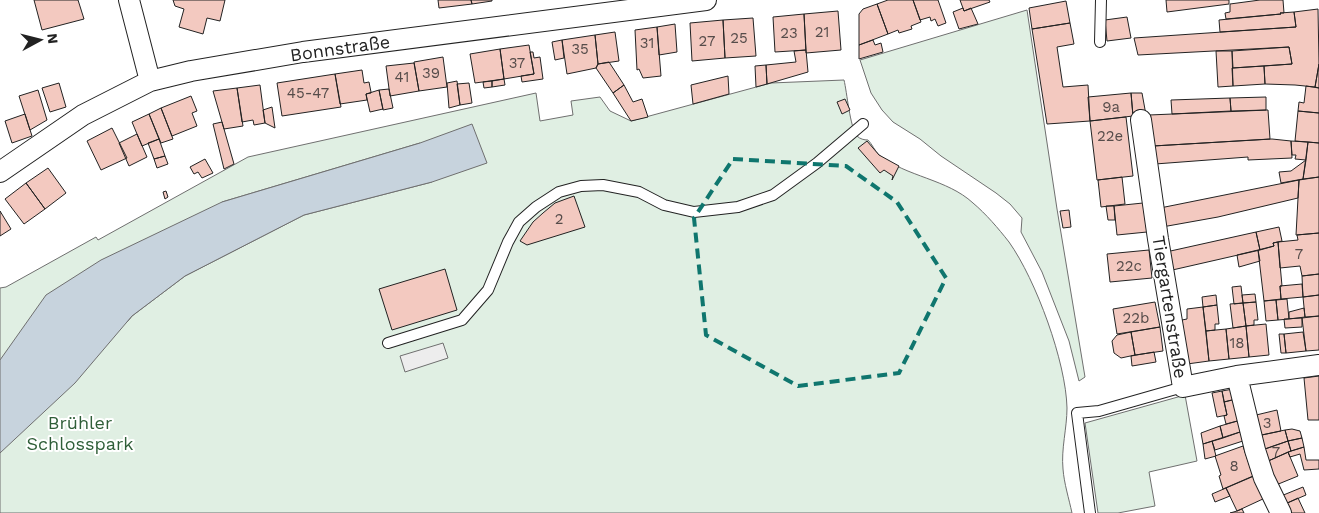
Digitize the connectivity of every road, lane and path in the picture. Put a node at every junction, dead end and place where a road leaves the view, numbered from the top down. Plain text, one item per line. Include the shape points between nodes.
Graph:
1 (129, 0) edge
2 (706, 0) edge
3 (1101, 0) edge
4 (1100, 42) dead end
5 (150, 81) junction
6 (1141, 120) dead end
7 (863, 124) dead end
8 (0, 172) edge
9 (388, 343) dead end
10 (1319, 365) edge
11 (1237, 376) junction
12 (1183, 387) junction
13 (1090, 513) edge
14 (1281, 513) edge

1 - 5 street
2 - 5 street, Bonnstraße via 303,52
3 - 4 lane
5 - 8 street, Bonnstraße via 83,115
6 - 12 street, Tiergartenstraße
7 - 9 lane via 773,195 738,207 694,212 664,205 639,192 603,184 559,192 519,222 488,290 462,320
10 - 11 street, Tiergartenstraße
11 - 12 street, Tiergartenstraße
11 - 14 street via 1255,450
12 - 13 lane via 1098,411 1077,413

